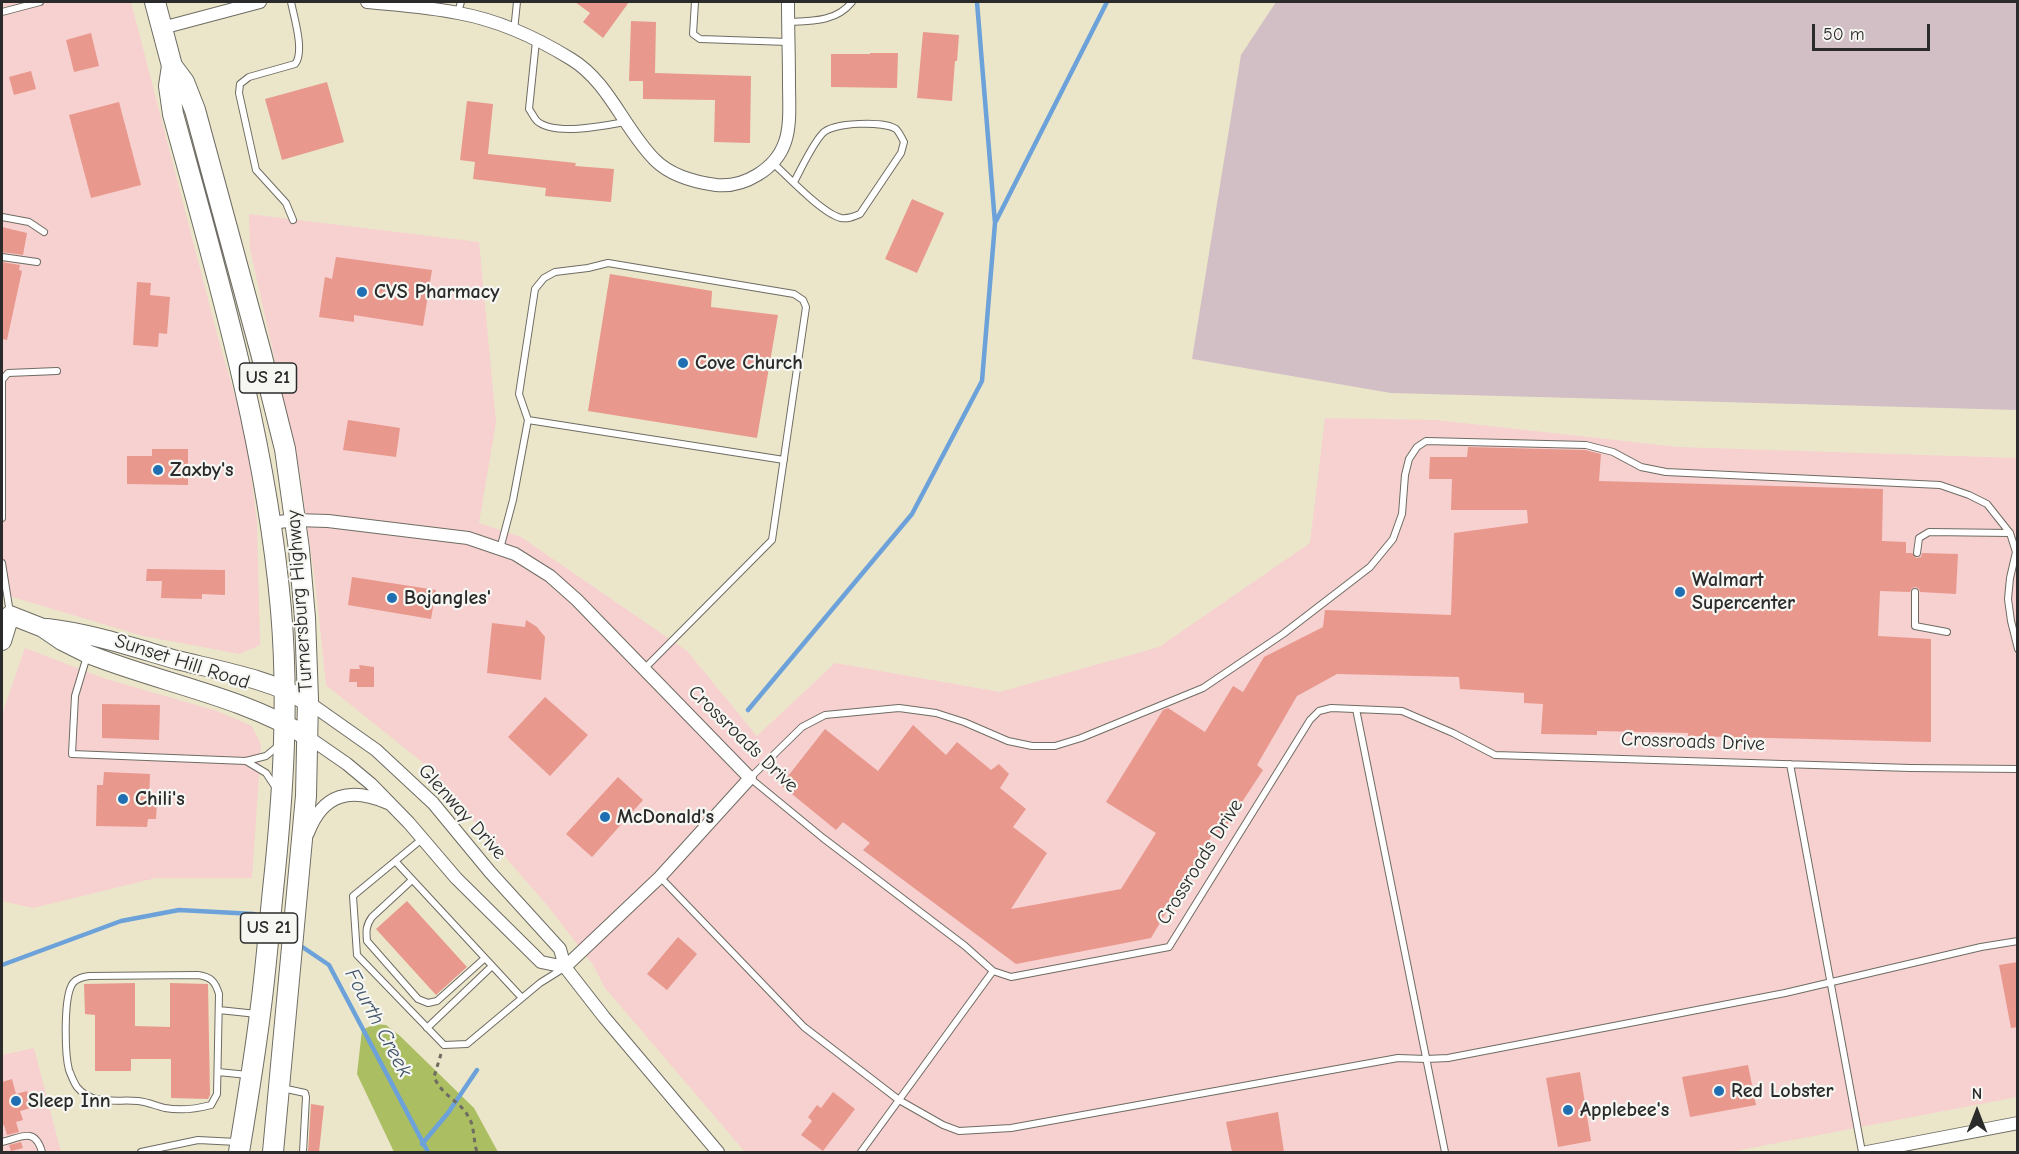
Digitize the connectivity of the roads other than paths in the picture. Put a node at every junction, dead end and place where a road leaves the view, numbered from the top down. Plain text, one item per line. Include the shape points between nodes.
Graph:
1 (40, 2) edge
2 (155, 2) edge
3 (260, 2) edge
4 (291, 2) edge
5 (367, 2) edge
6 (517, 2) edge
7 (695, 2) edge
8 (788, 2) edge
9 (852, 2) edge
10 (459, 7) edge
11 (2, 12) edge
12 (788, 22) junction
13 (162, 28) junction
14 (514, 31) junction
15 (537, 40) junction
16 (788, 42) junction
17 (172, 66) junction
18 (625, 122) junction
19 (773, 163) junction
20 (794, 182) junction
21 (2, 217) edge
22 (293, 220) dead end
23 (44, 232) dead end
24 (2, 256) edge
25 (37, 262) dead end
26 (57, 370) dead end
27 (528, 420) junction
28 (784, 460) junction
29 (2, 518) edge
30 (296, 520) junction
31 (271, 523) junction
32 (2010, 533) junction
33 (500, 549) junction
34 (1917, 553) dead end
35 (2, 563) edge
36 (1915, 592) dead end
37 (2018, 595) edge
38 (2008, 596) junction
39 (6, 613) edge
40 (43, 628) junction
41 (1947, 632) dead end
42 (2, 641) edge
43 (2018, 649) edge
44 (88, 654) junction
45 (644, 669) junction
46 (284, 690) junction
47 (308, 702) junction
48 (1356, 709) junction
49 (284, 726) junction
50 (308, 737) junction
51 (246, 761) junction
52 (1790, 764) junction
53 (2018, 769) edge
54 (750, 778) junction
55 (393, 807) junction
56 (279, 826) junction
57 (422, 839) junction
58 (300, 862) junction
59 (396, 862) junction
60 (660, 877) junction
61 (412, 879) junction
62 (2018, 941) edge
63 (485, 958) junction
64 (492, 966) junction
65 (565, 968) junction
66 (993, 971) junction
67 (1830, 983) junction
68 (522, 998) junction
69 (219, 1010) junction
70 (261, 1010) junction
71 (427, 1028) junction
72 (1426, 1059) junction
73 (218, 1072) junction
74 (251, 1075) junction
75 (278, 1088) junction
76 (899, 1100) junction
77 (2018, 1123) edge
78 (2, 1142) edge
79 (240, 1147) edge
80 (153, 1151) edge
81 (42, 1152) edge
82 (141, 1152) edge
83 (273, 1152) edge
84 (303, 1152) edge
85 (718, 1152) edge
86 (861, 1152) edge
87 (1445, 1152) edge
88 (1865, 1152) edge

1 - 11 lane
2 - 13 main road, Turnersburg Highway / US 21
3 - 13 street
4 - 22 lane via 299,59 296,64 249,77 240,84 239,93 256,170 286,203
5 - 10 street
6 - 14 lane
7 - 16 lane via 693,34 700,39
8 - 12 street
9 - 12 lane via 836,16
10 - 14 street
12 - 16 street
13 - 17 main road, Turnersburg Highway / US 21
14 - 15 street
15 - 18 street via 590,72
15 - 18 lane via 529,109 538,122 554,128 592,128
16 - 19 street via 789,112 785,142
17 - 30 main road, Turnersburg Highway / US 21 via 188,89 207,152 279,424
17 - 31 main road, Turnersburg Highway / US 21 via 169,86 173,114 249,401
18 - 19 street via 655,160 670,172 696,182 723,186 753,178
19 - 20 lane
20 - 20 lane via 827,212 850,218 860,214 901,153 904,141 897,130 886,125 830,128 822,133
21 - 23 lane via 29,222
24 - 25 lane
26 - 29 lane via 8,374 2,380
27 - 28 lane
27 - 28 lane via 519,394 535,289 555,272 608,263 794,294 803,300 806,307
27 - 33 lane
28 - 45 lane via 772,540
30 - 31 street, Crossroads Drive
30 - 33 street, Crossroads Drive via 468,537
30 - 47 main road, Turnersburg Highway / US 21
31 - 46 main road, Turnersburg Highway / US 21 via 281,612
32 - 34 lane via 1929,532 1919,538
32 - 38 lane via 2016,552
32 - 54 lane via 1987,504 1940,485 1666,472 1641,467 1613,452 1586,445 1426,441 1409,459 1402,514 1393,539 1370,567 1283,634 1203,688 1055,746 1008,741 936,713 899,708 825,715 802,727
33 - 45 street, Crossroads Drive via 550,576
35 - 39 lane
36 - 41 lane via 1915,626
37 - 38 lane
38 - 43 lane
39 - 40 street, Sunset Hill Road
39 - 42 street
40 - 44 street, Sunset Hill Road
40 - 46 street, Sunset Hill Road via 93,637
44 - 49 street, Sunset Hill Road via 254,710
44 - 51 lane via 75,696 72,754
45 - 54 street, Crossroads Drive
46 - 47 street, Sunset Hill Road
46 - 49 main road, Turnersburg Highway / US 21
47 - 50 main road, Turnersburg Highway / US 21
47 - 65 street, Glenway Drive via 376,750 433,803 560,948
48 - 52 lane, Crossroads Drive via 1402,711 1495,755
48 - 66 lane, Crossroads Drive via 1318,711 1310,720 1169,947 1011,977
48 - 72 lane
49 - 50 street, Sunset Hill Road
49 - 51 lane via 273,752
49 - 56 main road, Turnersburg Highway / US 21
50 - 55 street via 359,773
50 - 58 main road, Turnersburg Highway / US 21
51 - 56 lane via 266,773 275,785
52 - 53 lane, Crossroads Drive
52 - 67 lane
54 - 60 street
54 - 66 lane, Crossroads Drive
55 - 57 street
55 - 58 street via 363,795 344,795 333,800 316,815
56 - 70 main road, Turnersburg Highway / US 21
57 - 59 lane
57 - 65 street via 541,962
58 - 75 main road, Turnersburg Highway / US 21
59 - 61 lane
59 - 71 lane via 353,896 357,955
60 - 65 street
60 - 76 lane via 804,1027
61 - 63 lane
61 - 63 lane via 372,917 366,932 367,941 418,999 437,1001
62 - 67 lane
63 - 64 lane
64 - 68 lane
64 - 71 lane
65 - 68 lane
65 - 85 street, Glenway Drive
66 - 76 lane
67 - 72 lane via 1448,1058
67 - 88 lane
68 - 71 lane via 467,1044 444,1045
69 - 70 lane
69 - 73 lane
69 - 73 lane via 216,982 206,976 80,977 72,984 68,1000 66,1052 76,1086 87,1096 150,1102 178,1110 211,1105 217,1094
70 - 74 main road, Turnersburg Highway / US 21
72 - 76 lane via 1398,1058 1008,1129 960,1131
72 - 87 lane
73 - 74 lane
74 - 79 main road, Turnersburg Highway / US 21
75 - 83 main road, Turnersburg Highway / US 21
75 - 84 lane via 305,1093
76 - 86 lane
77 - 88 street
78 - 81 lane via 34,1137
79 - 80 lane via 198,1140
80 - 82 lane

